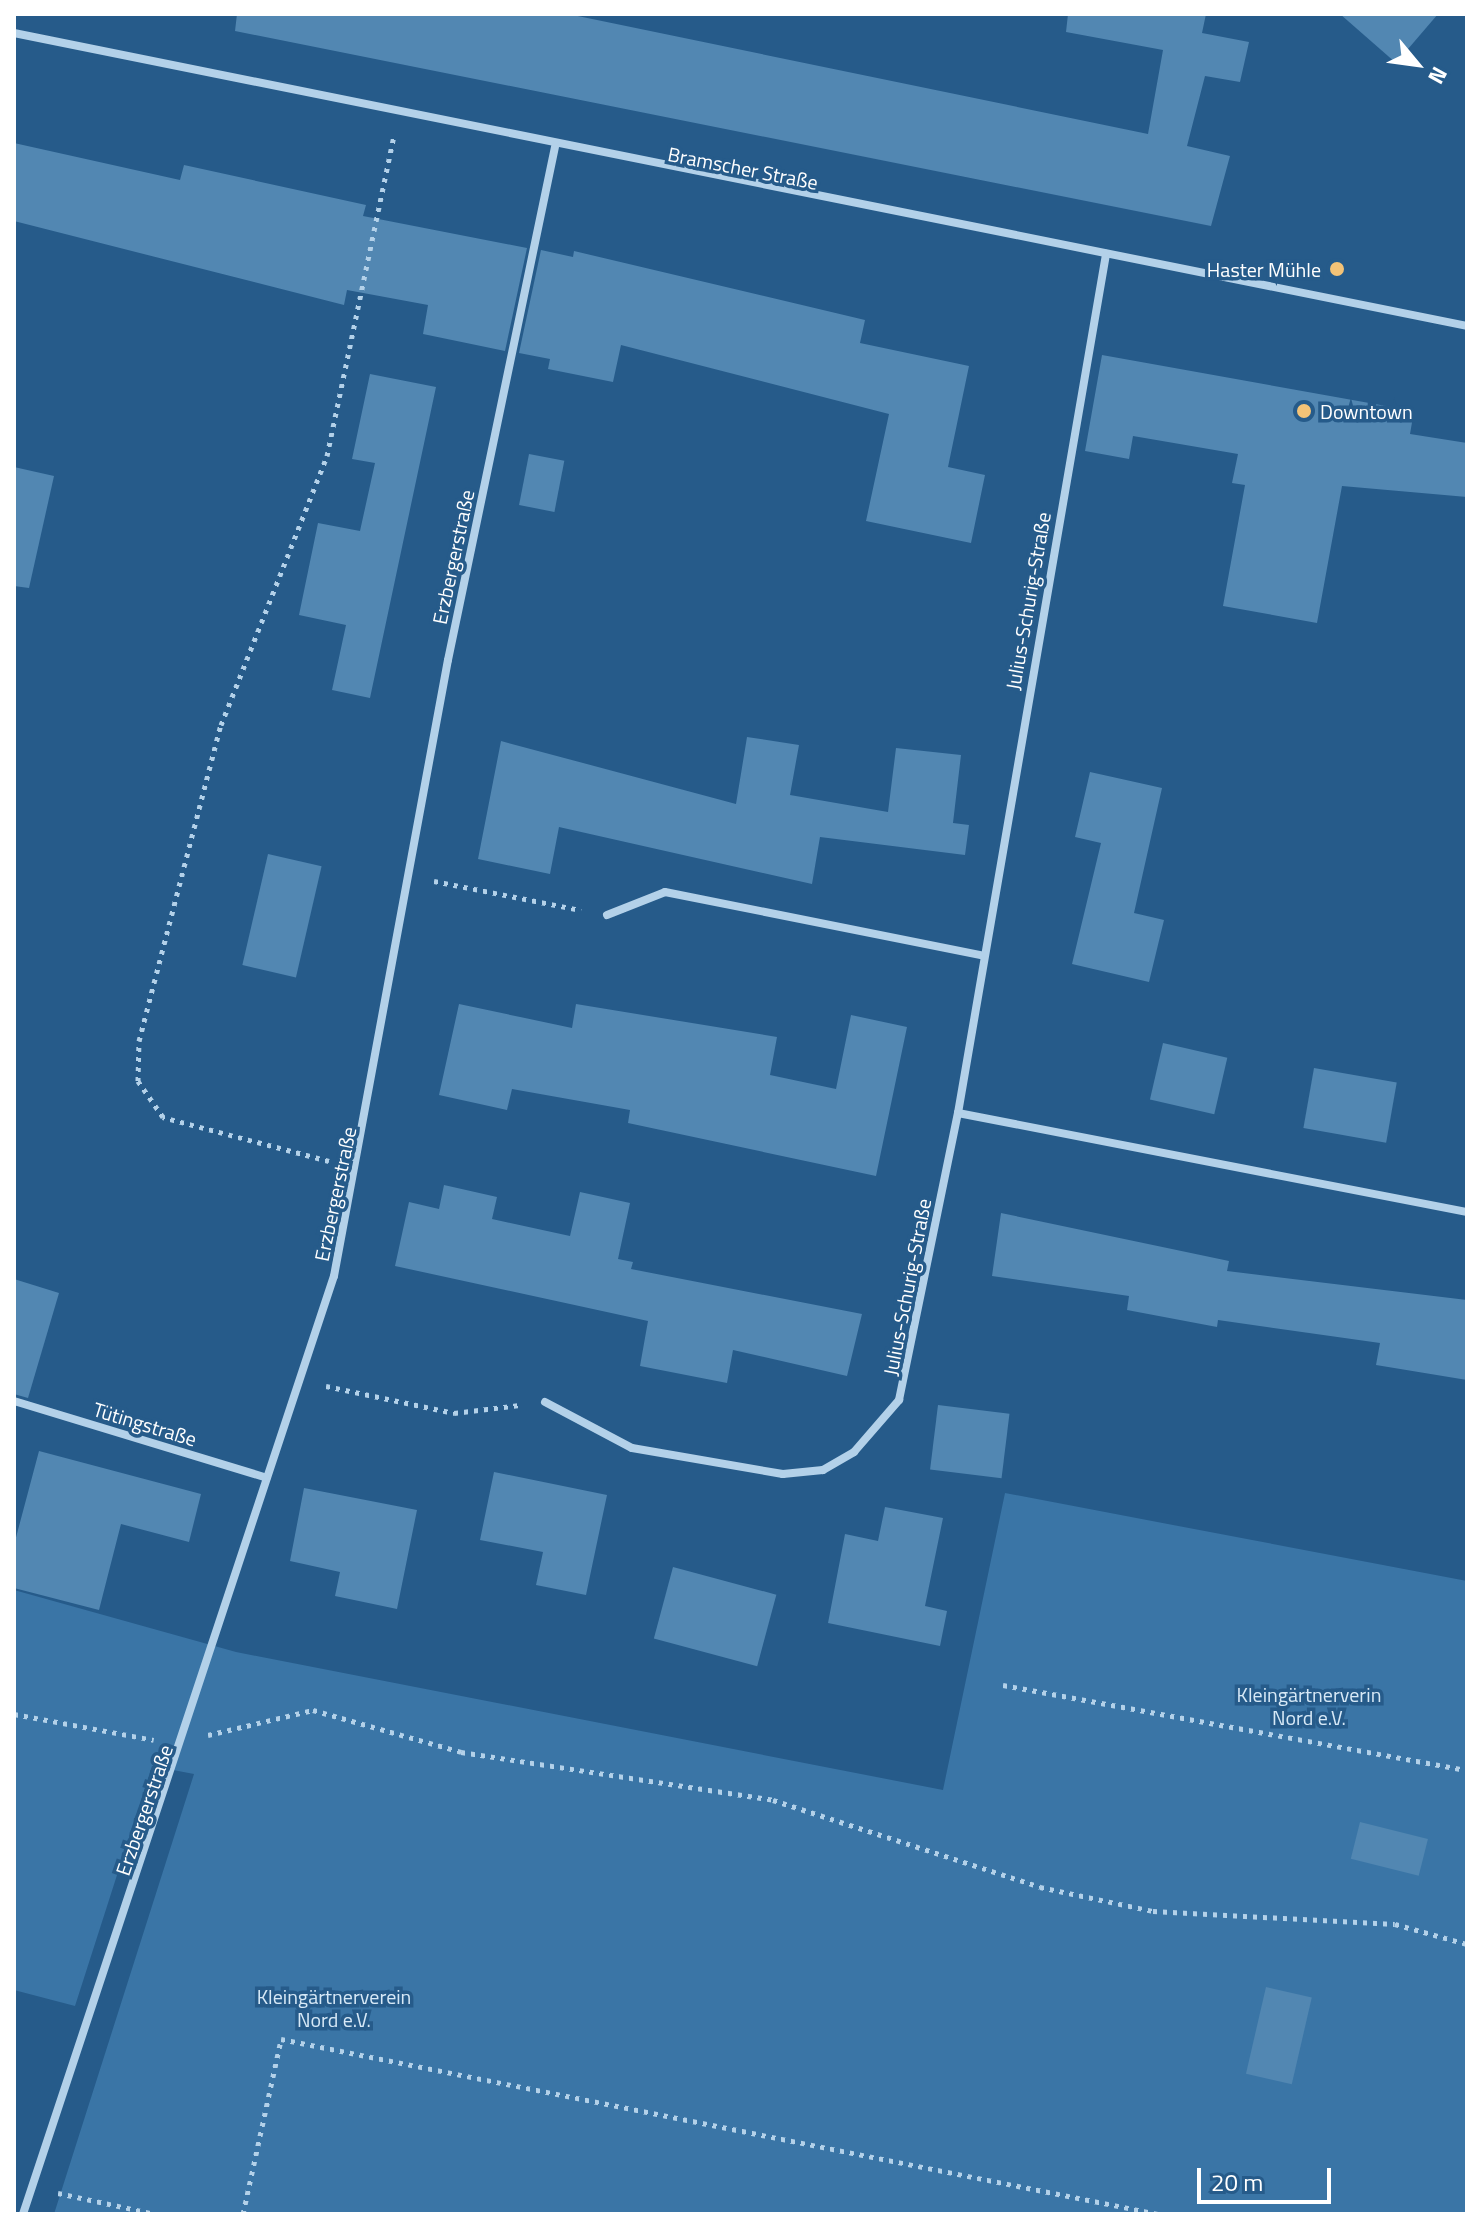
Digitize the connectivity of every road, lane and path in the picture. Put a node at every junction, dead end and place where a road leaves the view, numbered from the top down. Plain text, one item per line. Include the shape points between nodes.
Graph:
1 (14, 33) edge
2 (398, 115) junction
3 (555, 147) junction
4 (1106, 254) junction
5 (1467, 326) edge
6 (409, 877) junction
7 (607, 915) joint
8 (981, 955) junction
9 (958, 1113) junction
10 (358, 1168) junction
11 (1467, 1212) edge
12 (301, 1380) junction
13 (14, 1401) edge
14 (545, 1402) joint
15 (267, 1478) junction
16 (1003, 1685) dead end
17 (14, 1714) edge
18 (186, 1738) junction
19 (1467, 1770) edge
20 (1467, 1944) edge
21 (33, 2188) junction
22 (23, 2214) edge
23 (155, 2214) edge
24 (243, 2214) edge
25 (1158, 2214) edge

1 - 2 street, Bramscher Straße
2 - 3 street, Bramscher Straße
2 - 10 path via 327,456 221,725 139,1041 138,1081 163,1117
3 - 4 street, Bramscher Straße
3 - 6 street, Erzbergerstraße
4 - 5 street, Bramscher Straße
4 - 8 street, Julius-Schurig-Straße
6 - 7 path
6 - 10 street, Erzbergerstraße
7 - 8 street via 665,892
8 - 9 street, Julius-Schurig-Straße
9 - 11 street
9 - 14 street, Julius-Schurig-Straße via 909,1369 883,1425 854,1452 823,1470 783,1474 632,1448
10 - 12 street, Erzbergerstraße
12 - 14 path via 454,1413
12 - 15 street, Erzbergerstraße
13 - 15 street, Tütingstraße
15 - 18 street, Erzbergerstraße
16 - 19 path
17 - 18 path via 125,1739
18 - 20 path via 313,1710 461,1752 773,1800 1040,1887 1153,1911 1395,1924
18 - 21 street, Erzbergerstraße
21 - 22 street, Erzbergerstraße
21 - 23 path
24 - 25 path via 281,2039

